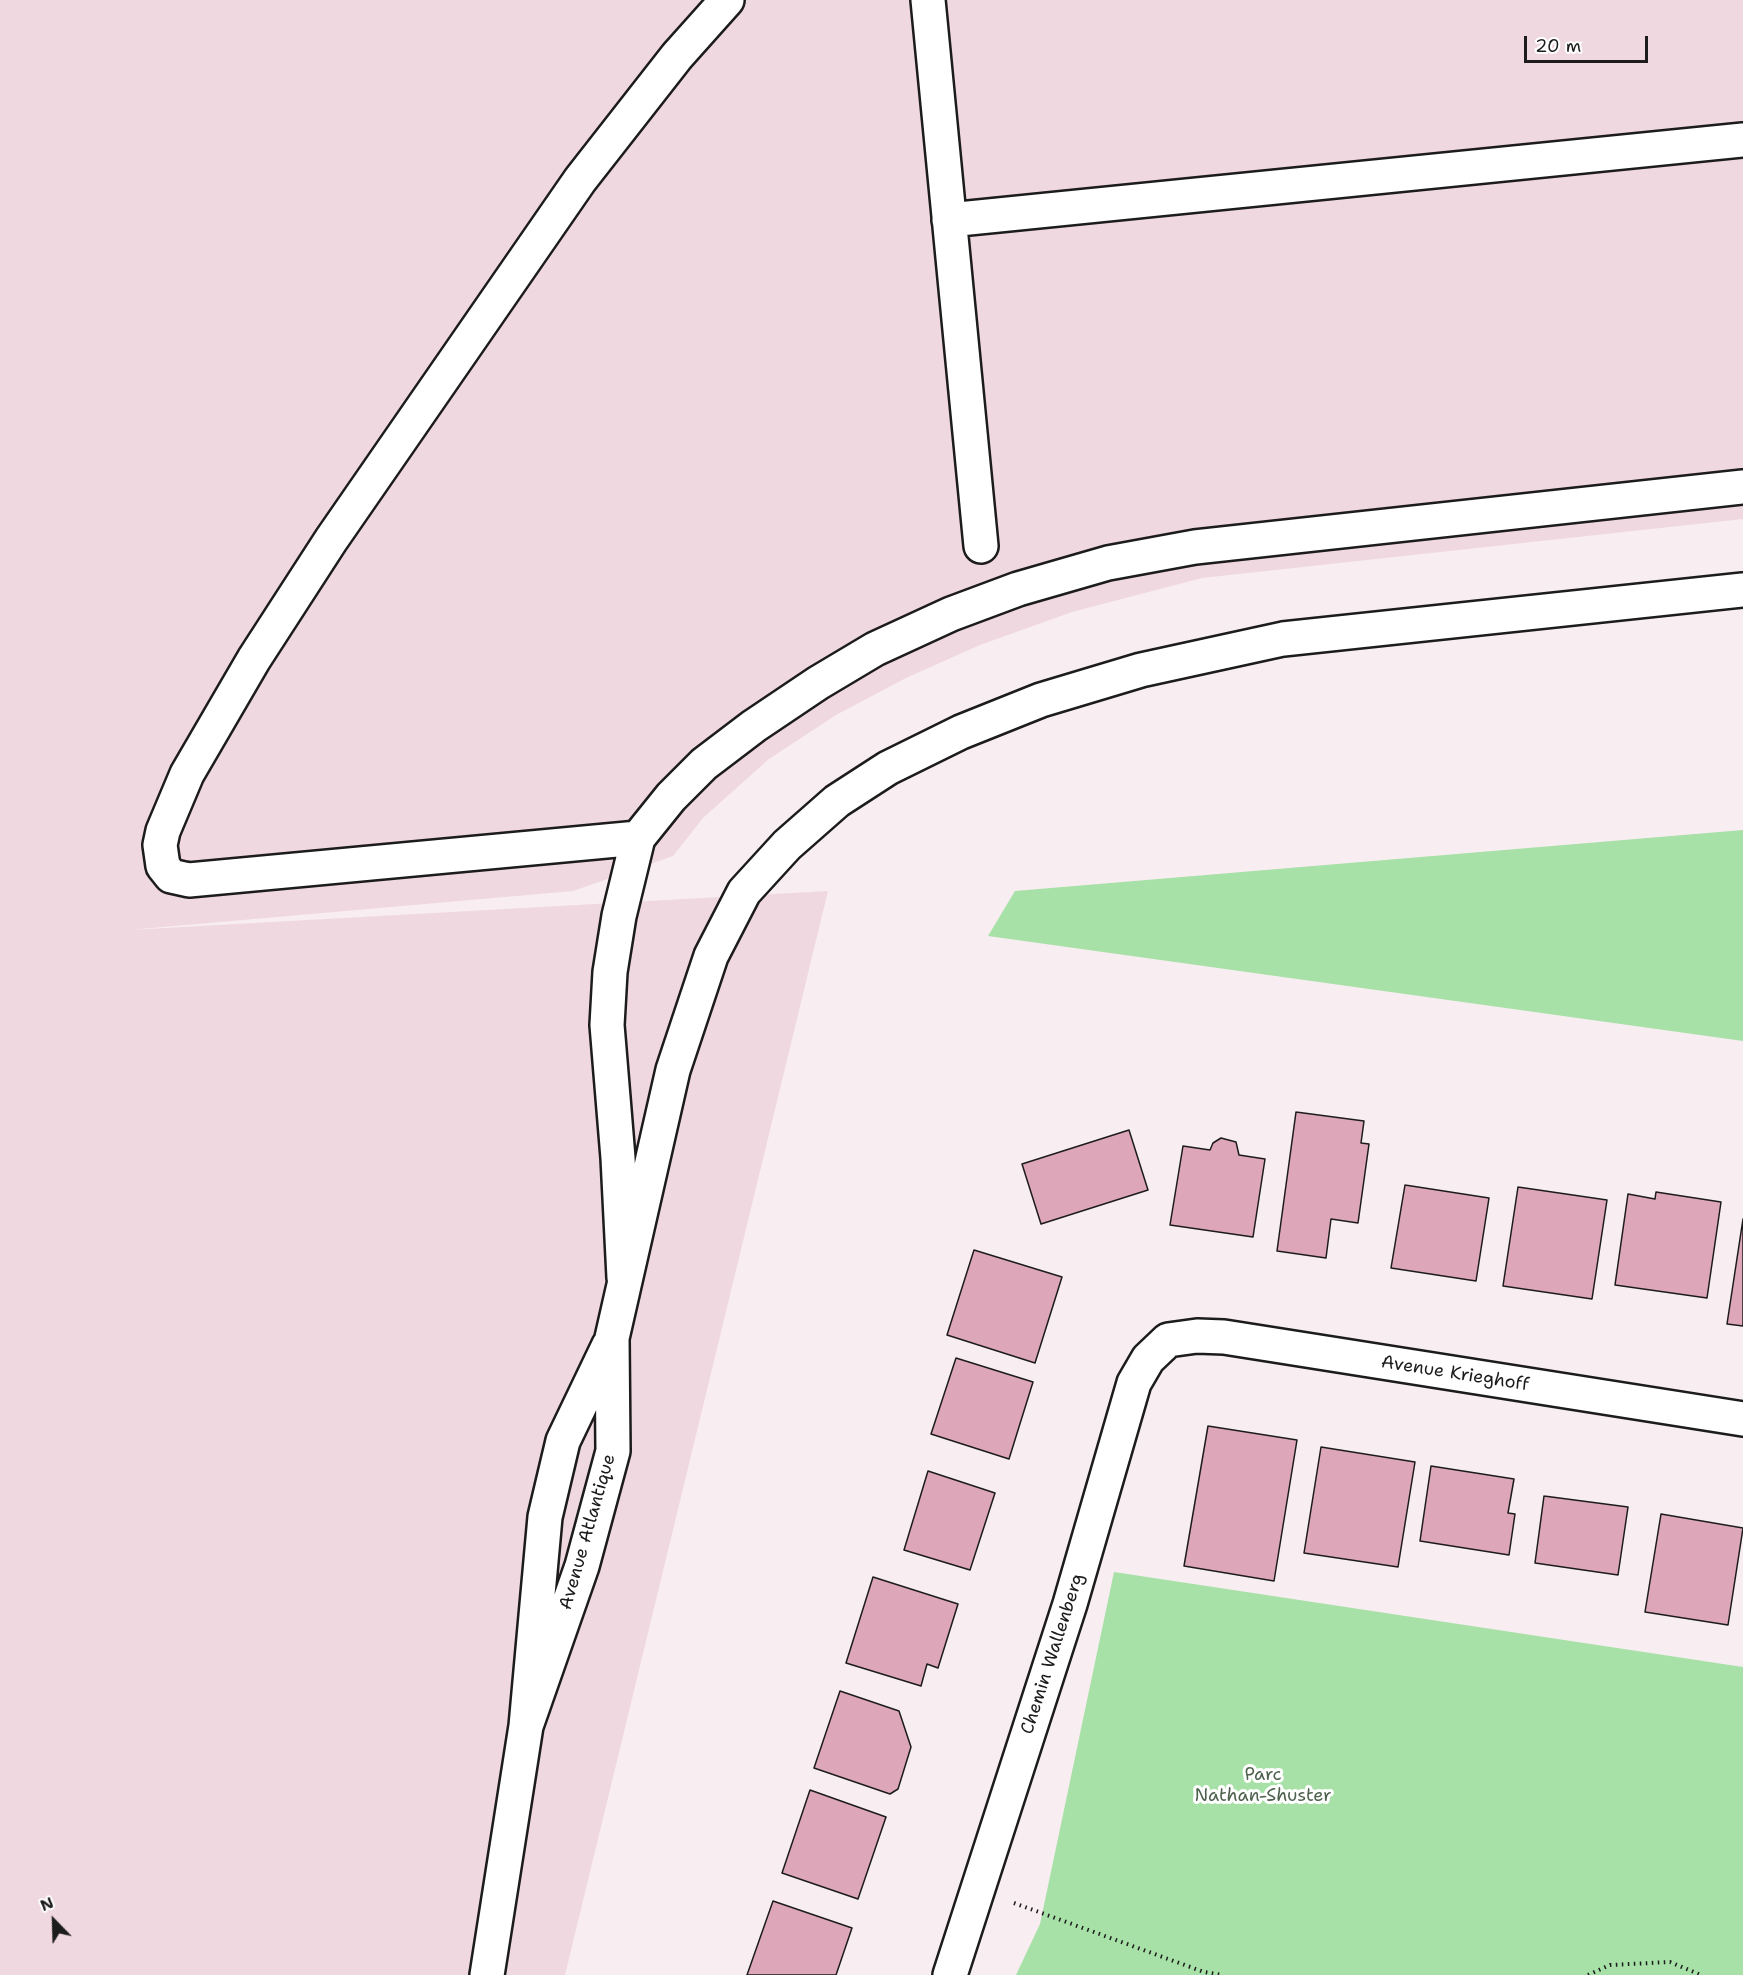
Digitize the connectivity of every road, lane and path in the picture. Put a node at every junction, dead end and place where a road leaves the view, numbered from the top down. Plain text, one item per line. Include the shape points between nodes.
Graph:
1 (727, 0) edge
2 (928, 0) edge
3 (1743, 140) edge
4 (949, 220) junction
5 (1743, 487) edge
6 (981, 546) dead end
7 (1743, 590) edge
8 (638, 838) junction
9 (624, 1278) junction
10 (612, 1338) junction
11 (1168, 1340) joint
12 (1743, 1419) edge
13 (526, 1726) junction
14 (977, 1890) junction
15 (487, 1975) edge
16 (951, 1975) edge
17 (1223, 1975) edge
18 (1588, 1975) edge
19 (1701, 1975) edge

1 - 8 street via 677,56 580,180 331,540 254,659 187,774 163,831 160,856 171,876 189,880
2 - 4 street
3 - 4 street
4 - 6 street
5 - 8 street via 1195,547 1108,563 1018,589 875,649 818,683 704,764
7 - 9 street via 1360,629 1211,654 1041,700 961,732 888,768 837,801 787,845 744,892 711,956 673,1070
8 - 9 street via 619,915 607,1025
9 - 10 street
10 - 13 street, Avenue Atlantique via 613,1451 582,1566
10 - 13 street, Avenue Atlantique via 563,1441 545,1517
11 - 12 street, Avenue Krieghoff via 1224,1337
11 - 14 street, Chemin Wallenberg via 1148,1359 1134,1383 1070,1604
13 - 15 street, Avenue Atlantique
14 - 16 street, Chemin Wallenberg
14 - 17 path via 1204,1972
18 - 19 path via 1610,1965 1670,1962

